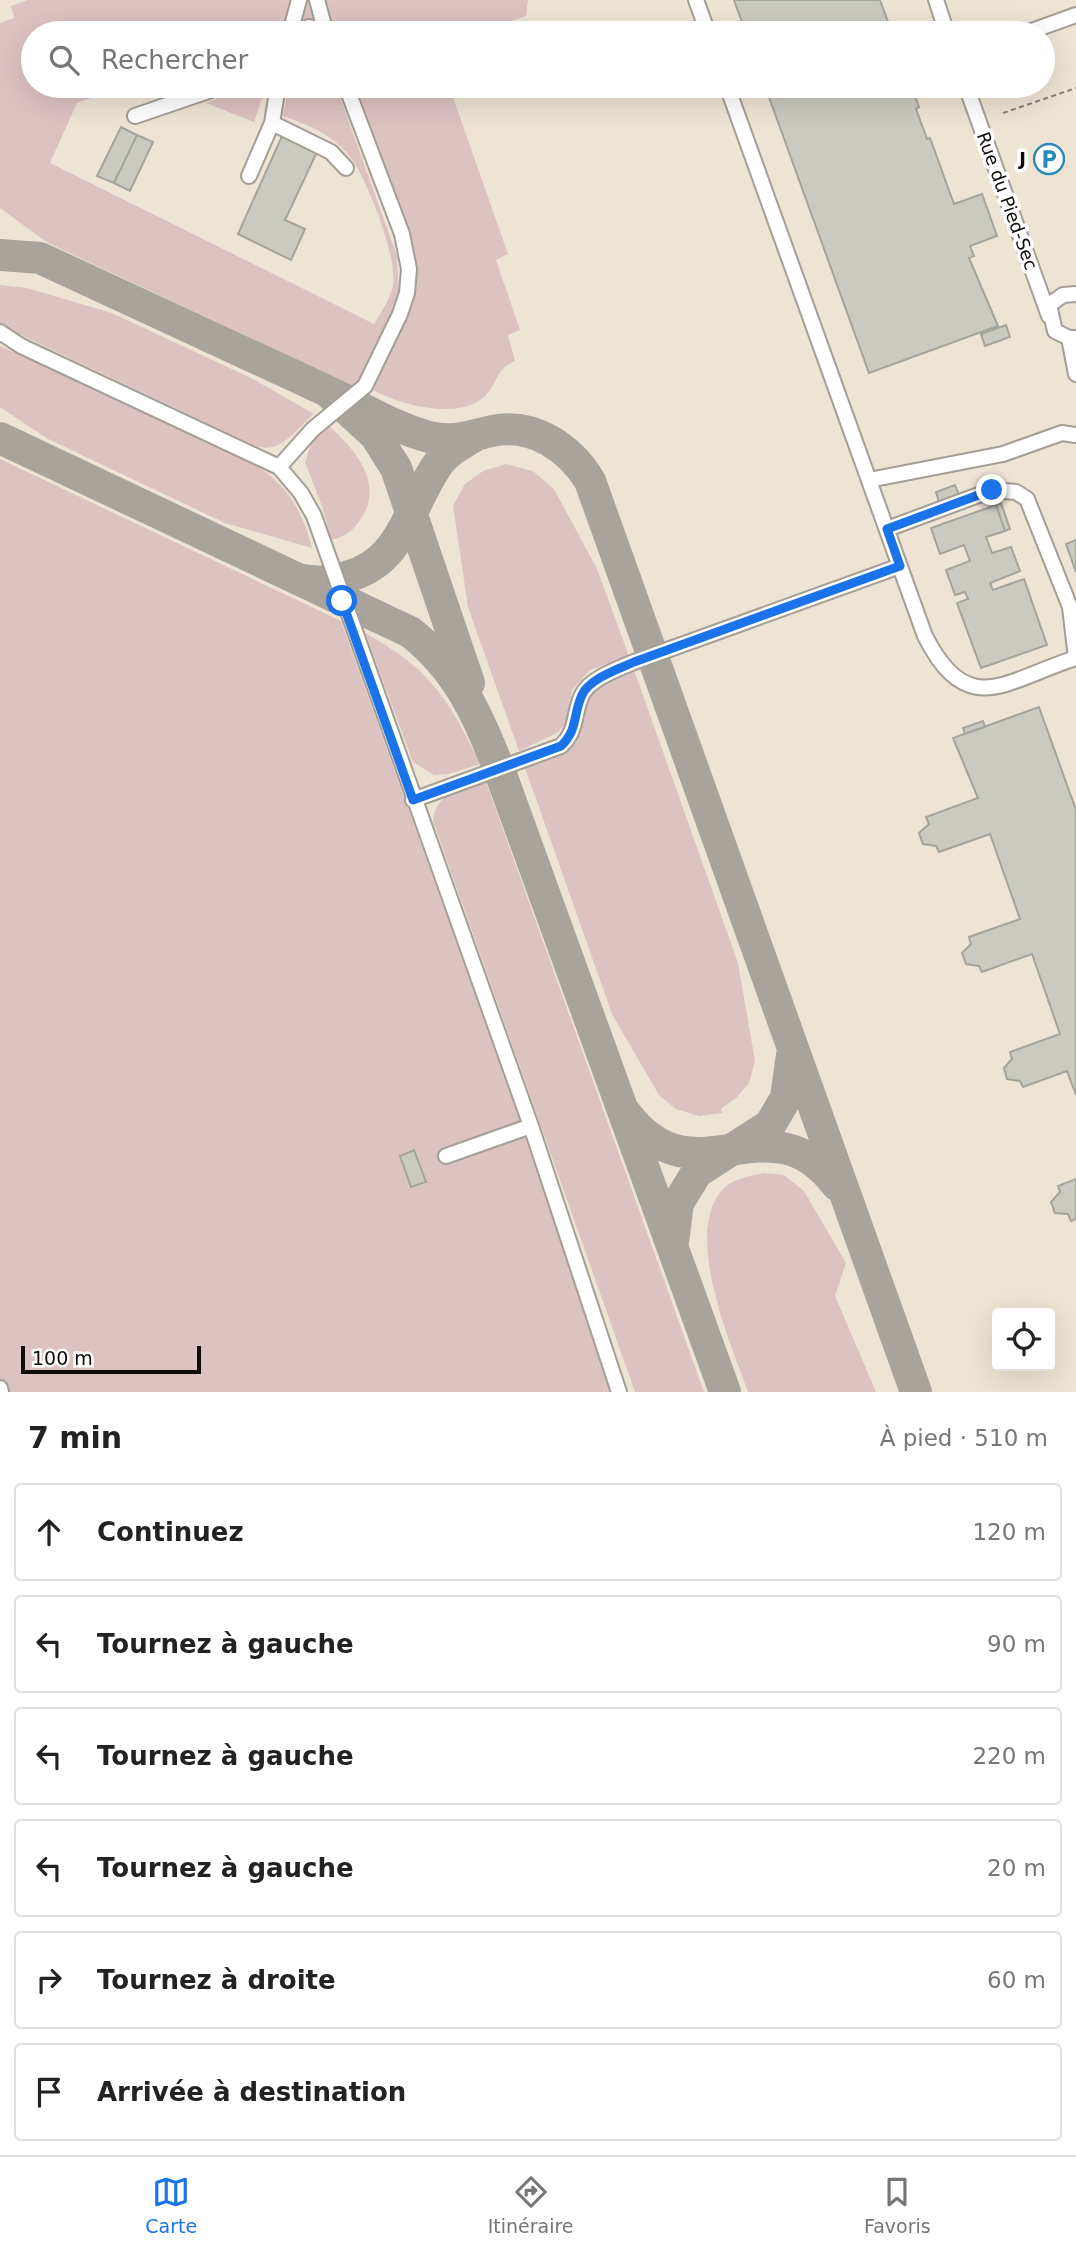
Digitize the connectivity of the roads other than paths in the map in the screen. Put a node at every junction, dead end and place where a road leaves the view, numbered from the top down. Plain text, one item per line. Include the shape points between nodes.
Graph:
1 (299, 0) edge
2 (317, 0) edge
3 (696, 0) edge
4 (936, 0) edge
5 (1076, 15) edge
6 (294, 21) edge
7 (322, 21) edge
8 (704, 21) edge
9 (943, 21) edge
10 (1055, 23) edge
11 (188, 98) edge
12 (276, 98) edge
13 (351, 98) edge
14 (731, 98) edge
15 (970, 98) edge
16 (135, 116) dead end
17 (272, 122) junction
18 (346, 168) dead end
19 (249, 176) dead end
20 (1076, 294) edge
21 (1049, 316) junction
22 (0, 332) edge
23 (1072, 338) edge
24 (1076, 374) edge
25 (1076, 435) edge
26 (279, 467) junction
27 (869, 481) junction
28 (887, 529) junction
29 (900, 566) junction
30 (1076, 658) edge
31 (413, 800) junction
32 (531, 1126) junction
33 (446, 1156) dead end
34 (619, 1392) edge

1 - 6 street
2 - 7 street
3 - 8 street
4 - 9 street
5 - 10 street
11 - 16 street
12 - 17 street
13 - 26 street via 402,234 409,269 407,293 365,386 313,429
14 - 27 street
15 - 21 street, Rue du Pied-Sec
17 - 18 street via 331,152
17 - 19 street
20 - 21 street via 1063,295 1049,305
21 - 23 street via 1055,331
22 - 26 street
23 - 24 street
25 - 27 street via 1062,433 1003,454
26 - 31 street via 314,516
27 - 28 street
28 - 29 street
28 - 30 street via 992,490 1016,492 1027,499 1070,607
29 - 30 street via 925,636 954,680 977,689 1003,685
29 - 31 street via 634,662 582,693 572,736 561,746
31 - 32 street
32 - 33 street
32 - 34 street

